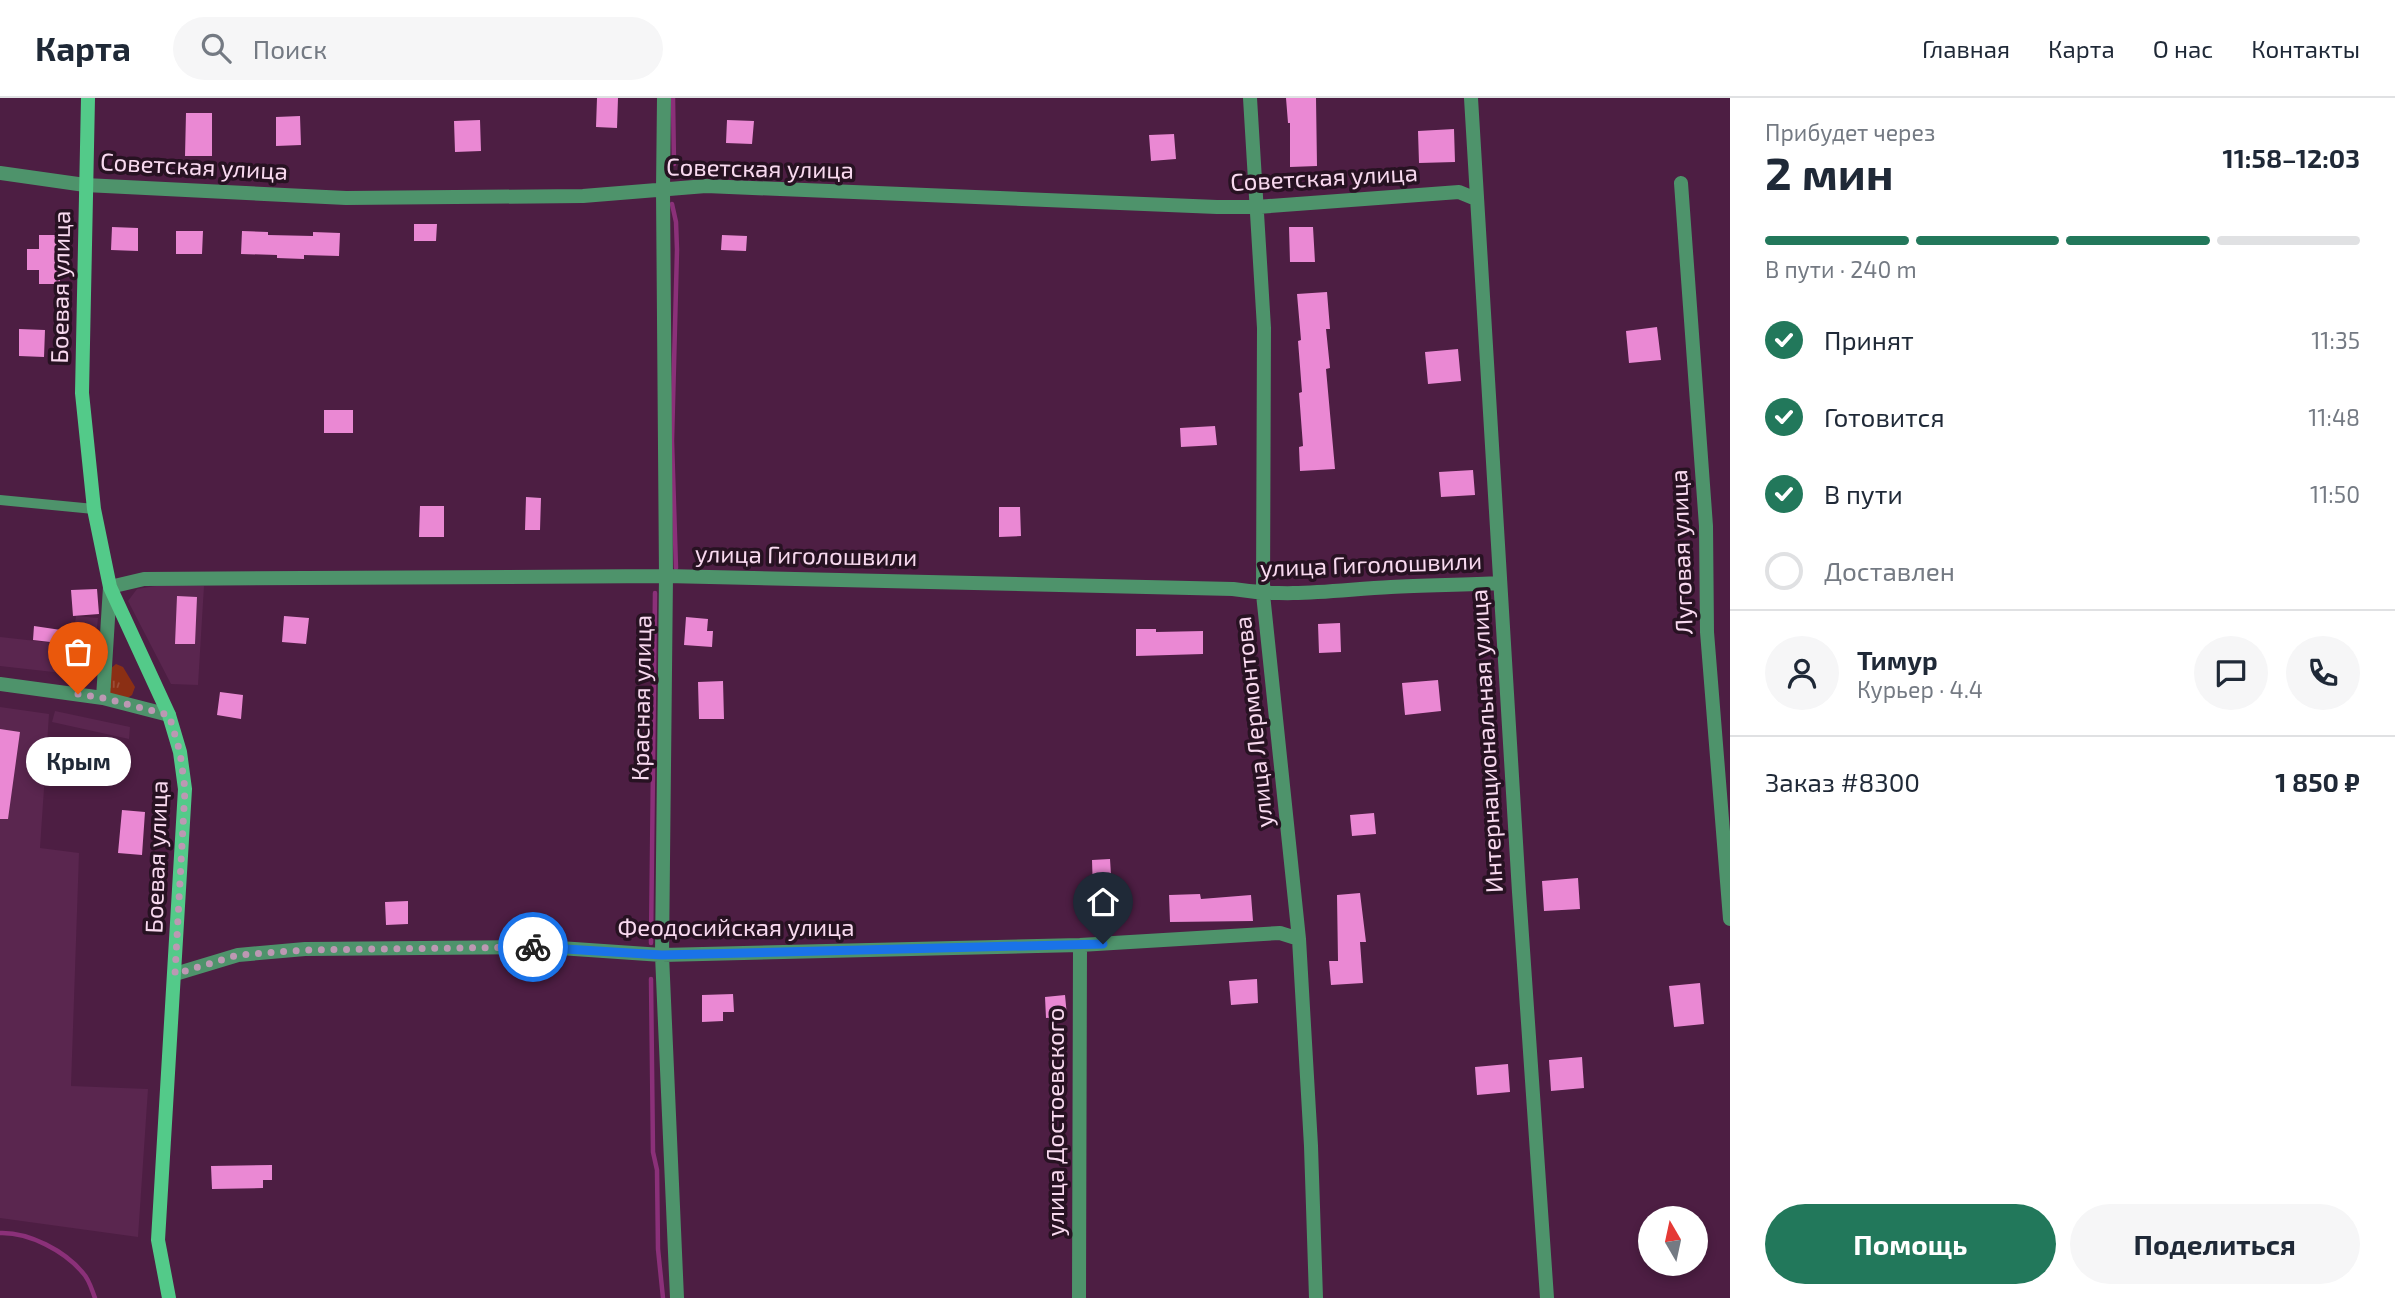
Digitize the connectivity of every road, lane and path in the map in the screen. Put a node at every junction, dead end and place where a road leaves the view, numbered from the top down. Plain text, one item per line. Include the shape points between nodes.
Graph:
1 (88, 98) edge
2 (664, 98) edge
3 (1250, 98) edge
4 (1471, 98) edge
5 (0, 173) edge
6 (1681, 183) dead end
7 (85, 185) junction
8 (663, 190) junction
9 (1476, 199) junction
10 (1257, 207) junction
11 (0, 500) edge
12 (94, 509) junction
13 (666, 576) junction
14 (1500, 583) junction
15 (110, 587) junction
16 (1263, 594) junction
17 (0, 684) edge
18 (103, 698) junction
19 (169, 715) junction
20 (1730, 919) edge
21 (1299, 939) junction
22 (1080, 945) junction
23 (662, 955) junction
24 (175, 974) junction
25 (169, 1298) edge
26 (677, 1298) edge
27 (1079, 1298) edge
28 (1316, 1298) edge
29 (1547, 1298) edge

1 - 7 street, Боевая улица
2 - 8 street, Красная улица
3 - 10 street, улица Лермонтова
4 - 9 street, Интернациональная улица
5 - 7 street, Советская улица
6 - 20 street, Луговая улица via 1706,526 1707,632
7 - 8 street, Советская улица via 346,198 583,196
7 - 12 street, Боевая улица via 82,393
8 - 10 street, Советская улица via 706,186
8 - 13 street, Красная улица
9 - 10 street, Советская улица via 1460,192
9 - 14 street, Интернациональная улица
10 - 16 street, улица Лермонтова via 1264,328
11 - 12 lane
12 - 15 street, Боевая улица
13 - 15 street, улица Гиголошвили via 144,579
13 - 16 street, улица Гиголошвили via 1233,589
13 - 23 street, Красная улица
14 - 16 street, улица Гиголошвили
14 - 29 street, Интернациональная улица
15 - 18 street
15 - 19 street, Боевая улица
16 - 21 street, улица Лермонтова
17 - 18 street
18 - 19 street
19 - 24 street, Боевая улица via 185,789
21 - 22 street, Феодосийская улица via 1280,933
21 - 28 street, улица Лермонтова
22 - 23 street, Феодосийская улица
22 - 27 street, улица Достоевского
23 - 24 street, Феодосийская улица via 545,947 305,950 238,955
23 - 26 street, Красная улица
24 - 25 street, Боевая улица via 158,1240

